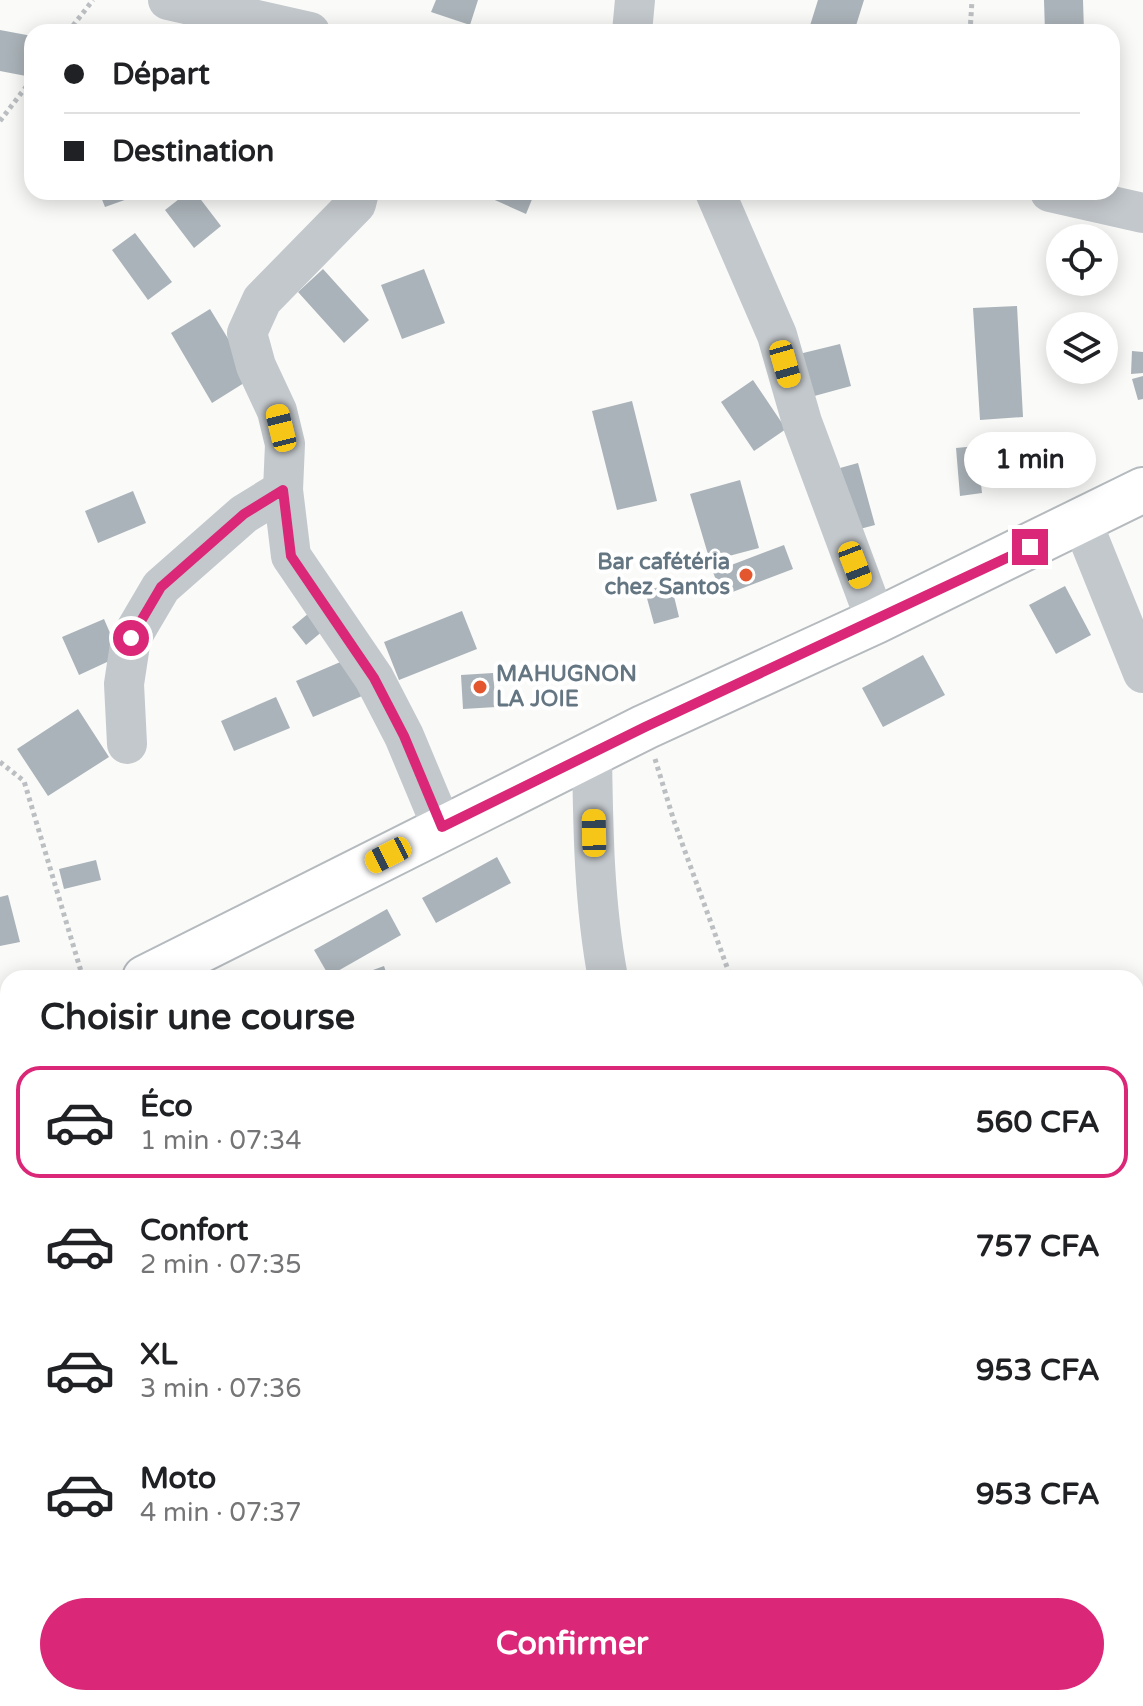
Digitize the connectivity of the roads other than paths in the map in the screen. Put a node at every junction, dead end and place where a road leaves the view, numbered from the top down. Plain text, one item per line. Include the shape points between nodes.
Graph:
1 (168, 0) edge
2 (635, 0) edge
3 (274, 24) edge
4 (633, 24) edge
5 (357, 200) edge
6 (718, 200) edge
7 (1085, 200) edge
8 (1143, 213) edge
9 (283, 490) junction
10 (1143, 490) edge
11 (1082, 522) junction
12 (876, 621) junction
13 (1143, 673) edge
14 (127, 744) dead end
15 (592, 753) junction
16 (442, 827) junction
17 (161, 970) edge
18 (607, 970) edge

1 - 3 street
2 - 4 street
5 - 9 street via 262,300 247,333 285,444
6 - 12 street via 777,335 802,422
7 - 8 street
9 - 14 street via 244,514 161,587 131,638 124,684
9 - 16 street via 291,556 374,678
10 - 11 main road
11 - 12 main road
11 - 13 street
12 - 15 main road
15 - 16 main road
15 - 18 street via 594,859
16 - 17 main road

